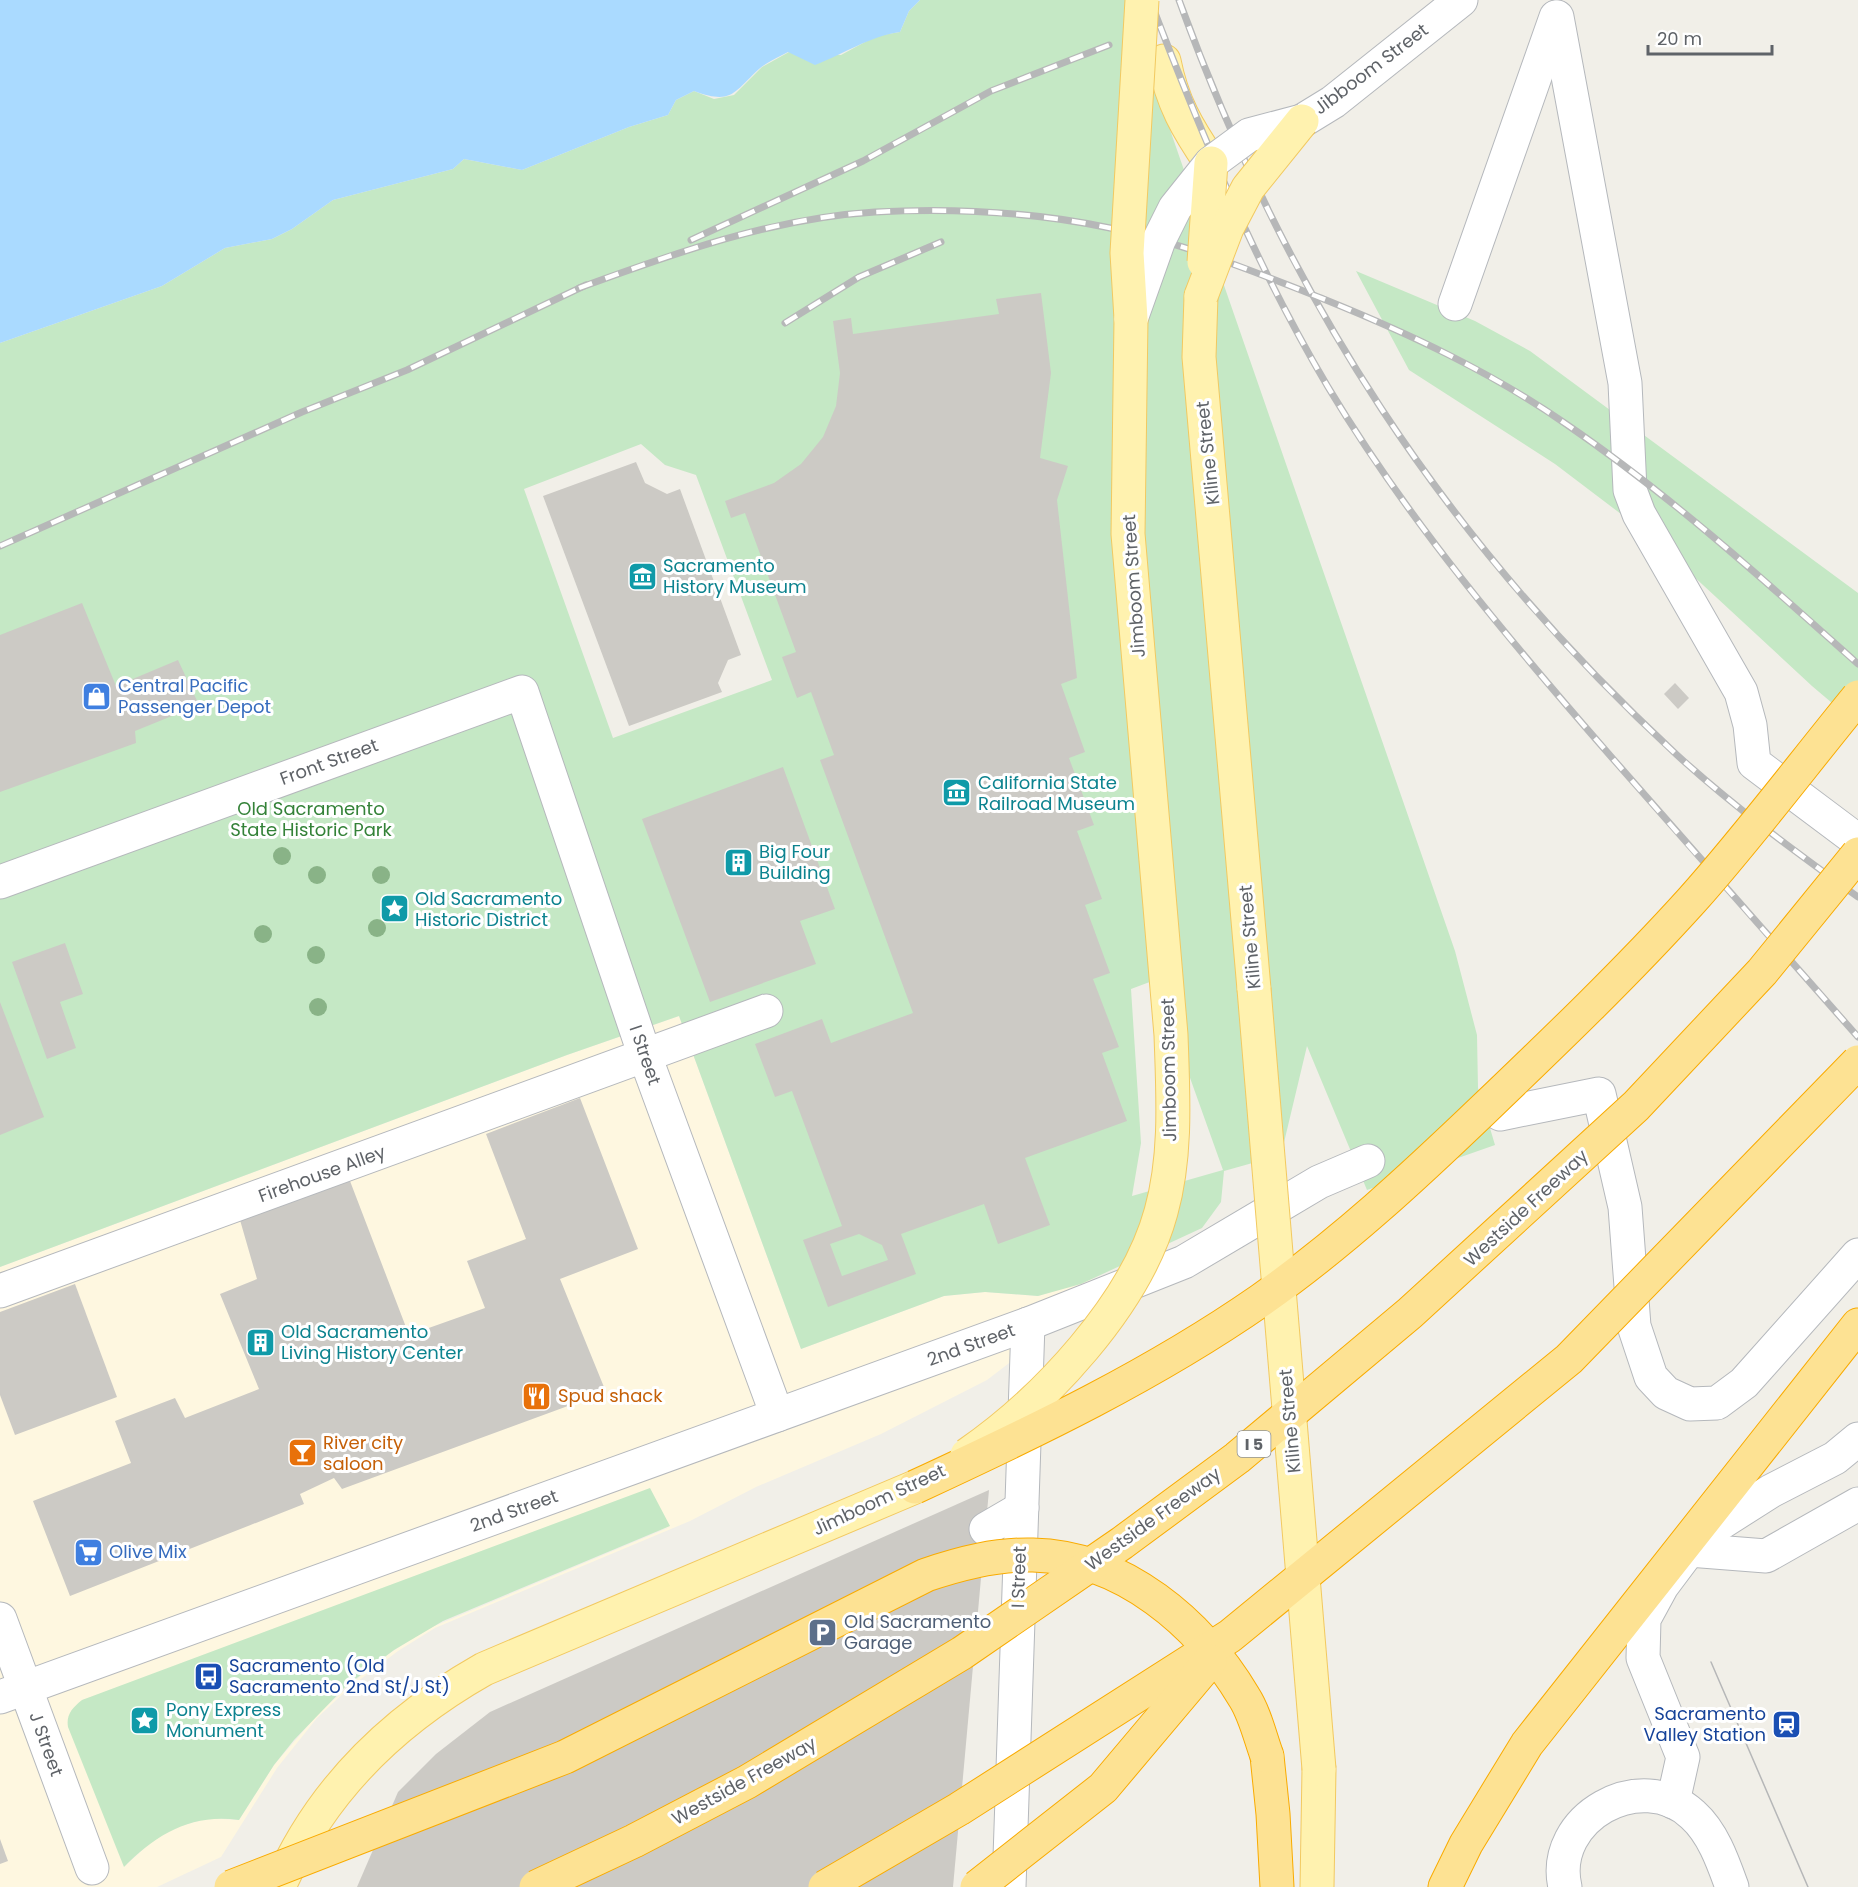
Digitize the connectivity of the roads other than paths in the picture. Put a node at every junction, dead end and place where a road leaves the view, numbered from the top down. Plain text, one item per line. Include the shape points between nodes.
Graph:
1 (1142, 0) edge
2 (1151, 0) edge
3 (1461, 0) edge
4 (1559, 8) edge
5 (1302, 120) junction
6 (1211, 163) junction
7 (1201, 296) junction
8 (1455, 304) dead end
9 (1131, 319) junction
10 (522, 692) joint
11 (1858, 697) edge
12 (1858, 841) edge
13 (1858, 854) edge
14 (0, 882) edge
15 (766, 1011) dead end
16 (645, 1056) junction
17 (1858, 1062) edge
18 (1500, 1114) dead end
19 (1368, 1161) dead end
20 (1858, 1255) edge
21 (0, 1291) edge
22 (1028, 1324) junction
23 (1858, 1325) edge
24 (777, 1415) junction
25 (1858, 1439) edge
26 (915, 1487) junction
27 (1858, 1504) edge
28 (1021, 1519) junction
29 (985, 1541) dead end
30 (1689, 1550) junction
31 (0, 1619) edge
32 (1230, 1636) junction
33 (13, 1693) edge
34 (1673, 1802) junction
35 (1011, 1829) junction
36 (92, 1868) dead end
37 (231, 1887) edge
38 (279, 1887) edge
39 (536, 1887) edge
40 (825, 1887) edge
41 (977, 1887) edge
42 (993, 1887) edge
43 (1009, 1887) edge
44 (1277, 1887) edge
45 (1317, 1887) edge
46 (1445, 1887) edge
47 (1565, 1887) edge
48 (1732, 1887) edge

1 - 9 main road, Jimboom Street, bridge via 1127,253
2 - 6 main road via 1168,85 1183,122
3 - 5 street, Jibboom Street via 1333,102
4 - 8 street
4 - 12 street via 1625,383 1630,490 1639,514 1741,692 1754,763
5 - 6 street, Jibboom Street, bridge via 1249,135
5 - 7 main road, bridge via 1248,188 1227,228
6 - 7 main road, Kiline Street, bridge
6 - 9 street, Jibboom Street, bridge via 1175,208 1159,240
7 - 45 main road, Kiline Street, bridge via 1199,357 1319,1769
9 - 26 main road, Jimboom Street, bridge via 1128,534 1171,1035 1170,1165 1161,1213 1146,1249 1122,1295 1095,1333 1052,1382 1002,1429 949,1468
10 - 14 street, Front Street
10 - 16 street, I Street
11 - 26 highway, bridge via 1692,900 1578,1019 1344,1239 1260,1301 1132,1381 1048,1426
13 - 39 highway, Westside Freeway / I 5, bridge via 1762,972 1636,1106 1410,1313 1237,1458 1122,1544 953,1658 747,1782
15 - 16 street, Firehouse Alley
16 - 21 street, Firehouse Alley
16 - 24 street, I Street
17 - 32 highway, bridge via 1569,1359
18 - 20 street via 1599,1094 1624,1207 1634,1326 1651,1377 1666,1393 1690,1404 1718,1402 1744,1383
19 - 22 street, 2nd Street via 1319,1182 1184,1262
22 - 24 street, 2nd Street
22 - 28 street, I Street
23 - 46 highway via 1527,1744
24 - 33 street, 2nd Street
25 - 30 street via 1835,1458 1771,1491 1716,1526
26 - 38 main road, Jimboom Street via 484,1669 441,1694 375,1747 323,1808 301,1841
27 - 30 street via 1766,1556
28 - 29 street
28 - 35 street, I Street
30 - 34 street via 1662,1586 1644,1620 1643,1658 1683,1757
31 - 33 street, J Street
32 - 40 highway, bridge via 959,1809
32 - 41 highway, bridge via 1103,1788
33 - 36 street, J Street
34 - 47 street via 1641,1795 1600,1806 1580,1824 1566,1852
34 - 48 street via 1692,1814 1709,1834
35 - 42 street, I Street
35 - 43 street, I Street
37 - 44 highway, bridge via 565,1757 926,1575 962,1563 1034,1555 1076,1561 1114,1574 1154,1597 1185,1622 1216,1656 1246,1698 1267,1756

